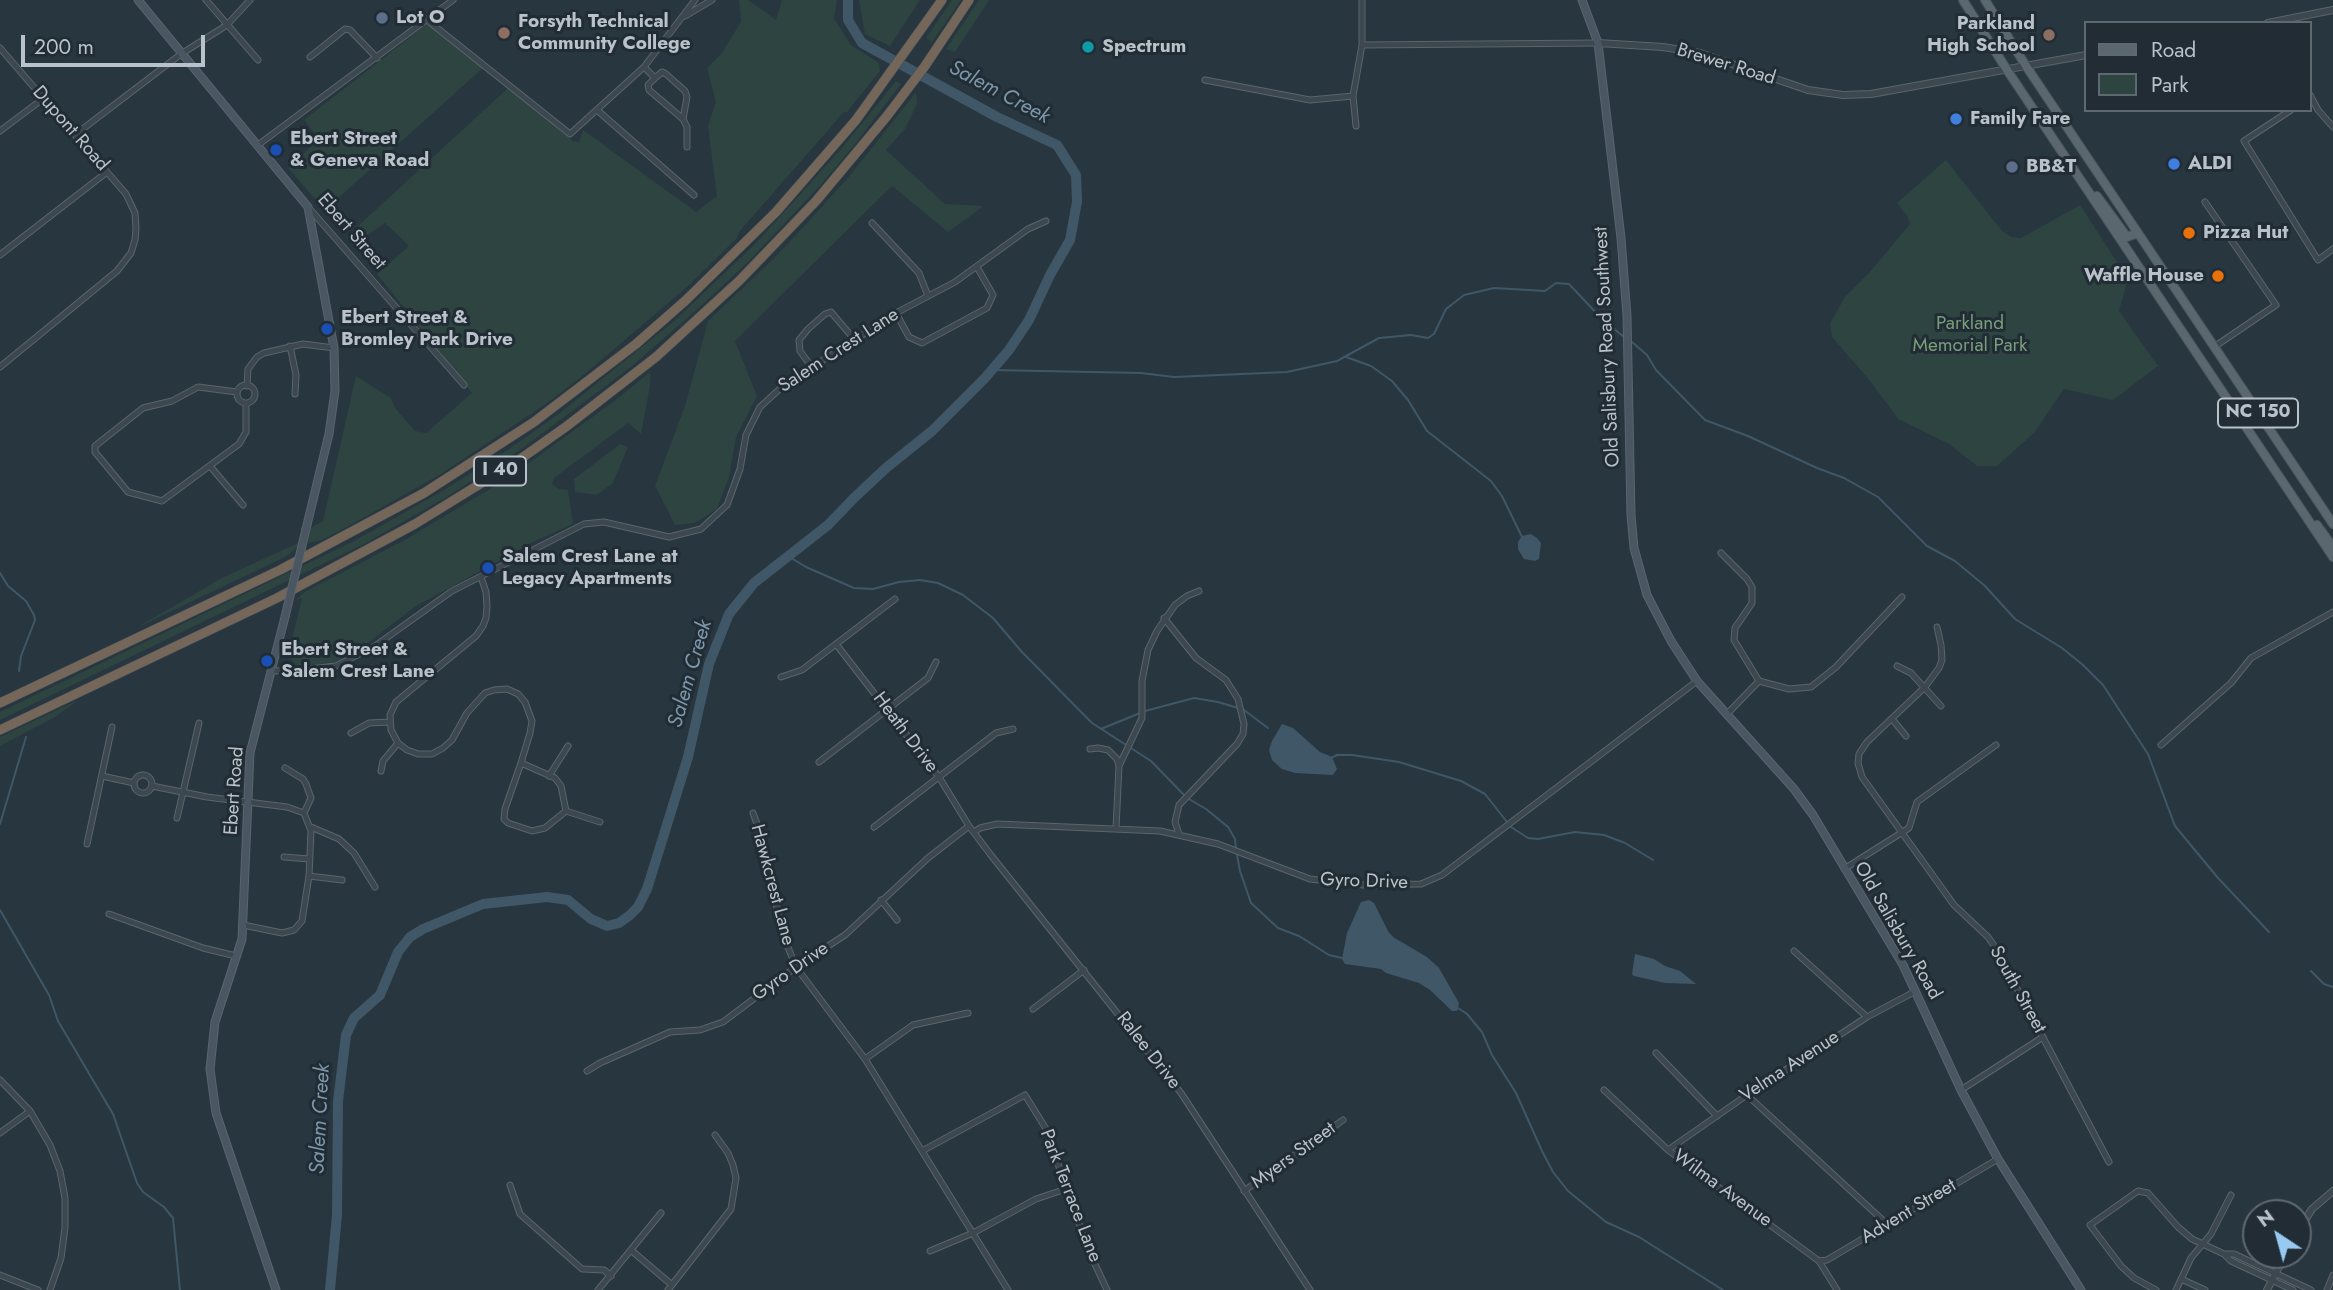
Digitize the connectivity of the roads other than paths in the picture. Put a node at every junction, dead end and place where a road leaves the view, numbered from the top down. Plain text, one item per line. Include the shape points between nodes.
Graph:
1 (138, 0) edge
2 (206, 0) edge
3 (250, 0) edge
4 (453, 0) edge
5 (695, 0) edge
6 (712, 0) edge
7 (935, 0) edge
8 (942, 0) edge
9 (969, 0) edge
10 (1362, 0) edge
11 (1582, 0) edge
12 (1963, 0) edge
13 (1985, 0) edge
14 (2333, 10) edge
15 (682, 18) junction
16 (427, 20) junction
17 (2294, 20) edge
18 (227, 25) junction
19 (919, 34) junction
20 (1598, 43) junction
21 (1362, 45) junction
22 (0, 48) edge
23 (181, 54) junction
24 (2084, 55) edge
25 (310, 57) dead end
26 (377, 58) junction
27 (258, 60) dead end
28 (2026, 66) junction
29 (644, 67) junction
30 (2007, 70) junction
31 (655, 78) junction
32 (1205, 80) dead end
33 (1353, 96) junction
34 (44, 98) junction
35 (2312, 100) edge
36 (597, 110) junction
37 (2288, 112) edge
38 (684, 119) junction
39 (1356, 126) dead end
40 (2333, 127) edge
41 (0, 131) edge
42 (76, 134) junction
43 (258, 145) junction
44 (687, 147) dead end
45 (2064, 156) junction
46 (107, 172) junction
47 (694, 195) dead end
48 (2205, 202) dead end
49 (308, 207) junction
50 (1046, 221) dead end
51 (872, 223) dead end
52 (2138, 233) junction
53 (2333, 249) edge
54 (0, 255) edge
55 (977, 267) junction
56 (928, 296) junction
57 (896, 313) junction
58 (854, 339) junction
59 (290, 346) junction
60 (2214, 347) junction
61 (334, 348) junction
62 (811, 366) junction
63 (0, 367) edge
64 (247, 386) junction
65 (464, 386) dead end
66 (237, 392) junction
67 (295, 394) dead end
68 (246, 403) junction
69 (210, 466) junction
70 (243, 505) dead end
71 (2308, 521) junction
72 (2333, 524) edge
73 (2333, 547) edge
74 (1721, 553) dead end
75 (2333, 557) edge
76 (481, 577) junction
77 (1199, 591) dead end
78 (1902, 597) dead end
79 (895, 599) dead end
80 (2333, 612) edge
81 (1164, 618) junction
82 (1937, 626) dead end
83 (836, 644) junction
84 (936, 662) dead end
85 (1897, 666) dead end
86 (273, 671) junction
87 (780, 677) dead end
88 (1697, 681) junction
89 (1759, 681) junction
90 (1925, 687) junction
91 (0, 703) edge
92 (1941, 706) dead end
93 (888, 710) junction
94 (1727, 714) junction
95 (1892, 719) junction
96 (390, 722) junction
97 (199, 723) dead end
98 (112, 727) dead end
99 (1013, 729) dead end
100 (0, 730) edge
101 (351, 733) dead end
102 (1906, 736) dead end
103 (398, 743) junction
104 (1996, 745) dead end
105 (568, 746) dead end
106 (2161, 746) dead end
107 (1090, 749) dead end
108 (819, 762) dead end
109 (521, 763) junction
110 (1119, 766) junction
111 (285, 768) dead end
112 (381, 771) dead end
113 (102, 776) junction
114 (549, 776) junction
115 (939, 778) junction
116 (134, 783) junction
117 (152, 786) junction
118 (183, 792) junction
119 (247, 803) junction
120 (566, 811) junction
121 (304, 813) junction
122 (752, 813) dead end
123 (177, 818) dead end
124 (600, 822) dead end
125 (970, 826) junction
126 (310, 827) junction
127 (874, 827) dead end
128 (1116, 828) junction
129 (974, 832) junction
130 (1179, 834) junction
131 (1902, 834) junction
132 (88, 844) dead end
133 (284, 857) dead end
134 (309, 859) junction
135 (1844, 869) junction
136 (309, 876) junction
137 (342, 880) dead end
138 (375, 887) dead end
139 (881, 900) junction
140 (109, 914) dead end
141 (897, 920) dead end
142 (243, 925) junction
143 (1794, 951) dead end
144 (236, 956) junction
145 (796, 967) junction
146 (1084, 970) junction
147 (1916, 991) junction
148 (1033, 1009) dead end
149 (968, 1013) dead end
150 (1867, 1017) junction
151 (2043, 1037) junction
152 (1656, 1053) dead end
153 (864, 1059) junction
154 (587, 1071) dead end
155 (0, 1080) edge
156 (1604, 1090) dead end
157 (1961, 1090) junction
158 (1747, 1095) junction
159 (30, 1111) junction
160 (1717, 1116) junction
161 (1343, 1120) dead end
162 (0, 1133) edge
163 (715, 1135) dead end
164 (1668, 1150) junction
165 (922, 1151) junction
166 (1998, 1159) junction
167 (2109, 1162) dead end
168 (510, 1185) dead end
169 (1066, 1189) junction
170 (1244, 1191) junction
171 (2333, 1191) edge
172 (2231, 1195) dead end
173 (2312, 1209) edge
174 (661, 1213) dead end
175 (1888, 1225) junction
176 (973, 1233) junction
177 (2204, 1245) junction
178 (632, 1251) junction
179 (930, 1251) dead end
180 (1819, 1261) junction
181 (2278, 1269) edge
182 (0, 1275) edge
183 (2333, 1275) edge
184 (611, 1276) junction
185 (2274, 1277) junction
186 (2181, 1279) junction
187 (670, 1287) edge
188 (2301, 1288) edge
189 (38, 1290) edge
190 (50, 1290) edge
191 (276, 1290) edge
192 (598, 1290) edge
193 (1008, 1290) edge
194 (1107, 1290) edge
195 (1310, 1290) edge
196 (1837, 1290) edge
197 (2081, 1290) edge
198 (2156, 1290) edge
199 (2176, 1290) edge
200 (2206, 1290) edge
201 (2267, 1290) edge
202 (2292, 1290) edge
203 (2311, 1290) edge
204 (2327, 1290) edge

1 - 23 main road, Ebert Street
2 - 18 street
3 - 18 street
4 - 16 street
5 - 15 street
6 - 15 street
7 - 19 highway
8 - 19 highway, I 40
9 - 100 highway, I 40 via 908,88 816,201 739,281 656,356 567,426 415,524 300,586
10 - 21 street
11 - 20 main road, Old Salisbury Road Southwest
12 - 30 main road, NC 150
13 - 28 main road, NC 150
14 - 17 street
15 - 29 street
16 - 26 street
16 - 36 street via 570,134
18 - 23 street
18 - 27 street
19 - 91 highway, I 40 via 856,120 776,212 636,344 534,422 424,493 280,570
20 - 21 street, Brewer Road
20 - 30 street, Brewer Road via 1700,53 1808,90 1843,95
20 - 88 main road, Old Salisbury Road Southwest via 1625,291 1634,548 1647,595
21 - 33 street
22 - 34 street, Dupont Road
23 - 42 street
23 - 43 main road, Ebert Street
24 - 28 street, Brewer Road
25 - 26 street via 345,29
26 - 43 street
28 - 30 street, Brewer Road
28 - 52 main road, NC 150
29 - 31 street
29 - 36 street
30 - 45 main road, NC 150
31 - 38 street via 649,90
31 - 38 street via 662,72 685,91
32 - 33 street via 1310,100
33 - 39 street
34 - 41 street
34 - 42 street, Dupont Road
35 - 40 street
36 - 47 street
37 - 53 street via 2244,141 2318,260
38 - 44 street
42 - 46 street, Dupont Road
43 - 49 main road, Ebert Street
45 - 52 main road via 2127,237
45 - 71 main road, NC 150
46 - 54 street
46 - 63 street, Dupont Road via 135,213 135,240 125,263
48 - 60 street via 2276,305
49 - 61 main road, Ebert Road
49 - 65 street, Ebert Street
50 - 55 street, Salem Crest Lane
51 - 56 street via 919,274
52 - 60 main road, NC 150
55 - 56 street, Salem Crest Lane
55 - 57 street via 993,295 987,308 922,343 909,337
56 - 57 street, Salem Crest Lane
57 - 58 street, Salem Crest Lane
58 - 62 street, Salem Crest Lane
58 - 62 street via 831,312 825,314 799,340 800,351
59 - 61 street
59 - 64 street via 257,357 248,369
59 - 67 street
60 - 72 main road, NC 150
61 - 86 main road, Ebert Road, bridge via 329,434
62 - 76 street, Salem Crest Lane via 760,407 746,435 727,505 701,529 669,537 604,522 584,524
64 - 66 street
64 - 68 street via 254,395
66 - 68 street via 239,400
66 - 69 street via 198,387 172,401 143,408 94,449 125,491 159,502
68 - 69 street via 243,438
69 - 70 street
71 - 73 main road via 2317,525
71 - 75 main road, NC 150
74 - 89 street via 1752,587 1752,603 1735,628 1734,640
76 - 86 street, Salem Crest Lane via 336,666
76 - 96 street via 487,606 483,626 396,702
77 - 81 street via 1175,605
78 - 89 street via 1811,687 1789,688
79 - 83 street
80 - 106 street via 2252,658
81 - 110 street via 1148,650 1142,718
81 - 130 street via 1196,658 1226,680 1238,699 1244,723 1237,744 1179,805 1175,821
82 - 90 street via 1942,660
83 - 87 street via 802,670
83 - 93 street, Heath Drive
84 - 93 street via 928,678
85 - 90 street
86 - 119 main road, Ebert Road via 250,754
88 - 94 main road, Old Salisbury Road
88 - 130 street, Gyro Drive via 1442,875 1421,884 1363,885 1310,879
89 - 94 street
90 - 92 street
90 - 95 street
93 - 108 street
93 - 115 street, Heath Drive
94 - 135 main road, Old Salisbury Road via 1794,789
95 - 102 street
95 - 131 street, South Street via 1867,742 1858,763
96 - 101 street via 369,723
96 - 103 street
97 - 118 street
98 - 113 street
99 - 115 street via 996,733
103 - 109 street via 418,754 432,754 452,740 477,701 494,690 507,689 525,702 532,722
103 - 112 street
104 - 131 street via 1917,802 1909,828
105 - 114 street
107 - 110 street via 1108,750
109 - 114 street
109 - 120 street via 504,819 532,831 545,828
110 - 128 street
111 - 121 street via 306,784 311,798
113 - 116 street
113 - 132 street
114 - 120 street via 561,786
115 - 125 street, Heath Drive
115 - 127 street
116 - 117 street via 141,793
116 - 117 street via 146,775
117 - 118 street
118 - 119 street
118 - 123 street
119 - 121 street
119 - 142 main road, Ebert Road
120 - 124 street
121 - 126 street
122 - 145 street, Hawkcrest Lane via 783,935
125 - 129 street, Ralee Drive
125 - 139 street, Gyro Drive
126 - 134 street
126 - 138 street via 338,839 354,853
128 - 129 street, Gyro Drive via 997,824
128 - 130 street, Gyro Drive
129 - 146 street, Ralee Drive
131 - 135 street
131 - 151 street, South Street via 1954,905 1988,937
133 - 134 street
134 - 136 street
135 - 147 main road, Old Salisbury Road
136 - 137 street
136 - 142 street via 302,921 294,930 282,933
139 - 141 street
139 - 145 street, Gyro Drive via 845,935
140 - 144 street
142 - 144 main road, Ebert Road
143 - 150 street
144 - 191 main road, Ebert Road via 211,1041 211,1086
145 - 153 street, Hawkcrest Lane
145 - 154 street, Gyro Drive via 723,1022 700,1030 670,1032
146 - 148 street
146 - 170 street, Ralee Drive via 1181,1094
147 - 150 street, Velma Avenue
147 - 157 main road, Old Salisbury Road
149 - 153 street via 913,1025
150 - 158 street, Velma Avenue
151 - 157 street
151 - 167 street, South Street
152 - 160 street
153 - 165 street, Hawkcrest Lane
155 - 159 street
156 - 164 street, Wilma Avenue
157 - 166 main road, Old Salisbury Road
158 - 160 street, Velma Avenue
158 - 175 street
159 - 162 street
159 - 190 street via 50,1144 65,1198 61,1258
160 - 164 street, Velma Avenue
161 - 170 street, Myers Street
163 - 187 street via 728,1153 736,1178 731,1209
164 - 180 street, Wilma Avenue
165 - 169 street, Park Terrace Lane via 1025,1095 1048,1132
165 - 176 street, Hawkcrest Lane
166 - 175 street, Advent Street
166 - 197 main road, Old Salisbury Road
168 - 184 street via 520,1214 582,1269 604,1270
169 - 176 street via 1036,1199
169 - 194 street, Park Terrace Lane
170 - 195 street, Ralee Drive
171 - 173 street
172 - 177 street
174 - 178 street
175 - 180 street, Advent Street
176 - 179 street
176 - 193 street, Hawkcrest Lane
177 - 185 street
177 - 186 street
177 - 198 street via 2182,1231 2143,1191 2090,1225 2121,1266
178 - 184 street
178 - 187 street
180 - 196 street, Wilma Avenue
181 - 185 street
182 - 189 street
183 - 204 street
184 - 192 street
185 - 188 street
185 - 201 street
185 - 202 street
186 - 199 street
186 - 200 street
188 - 203 street

